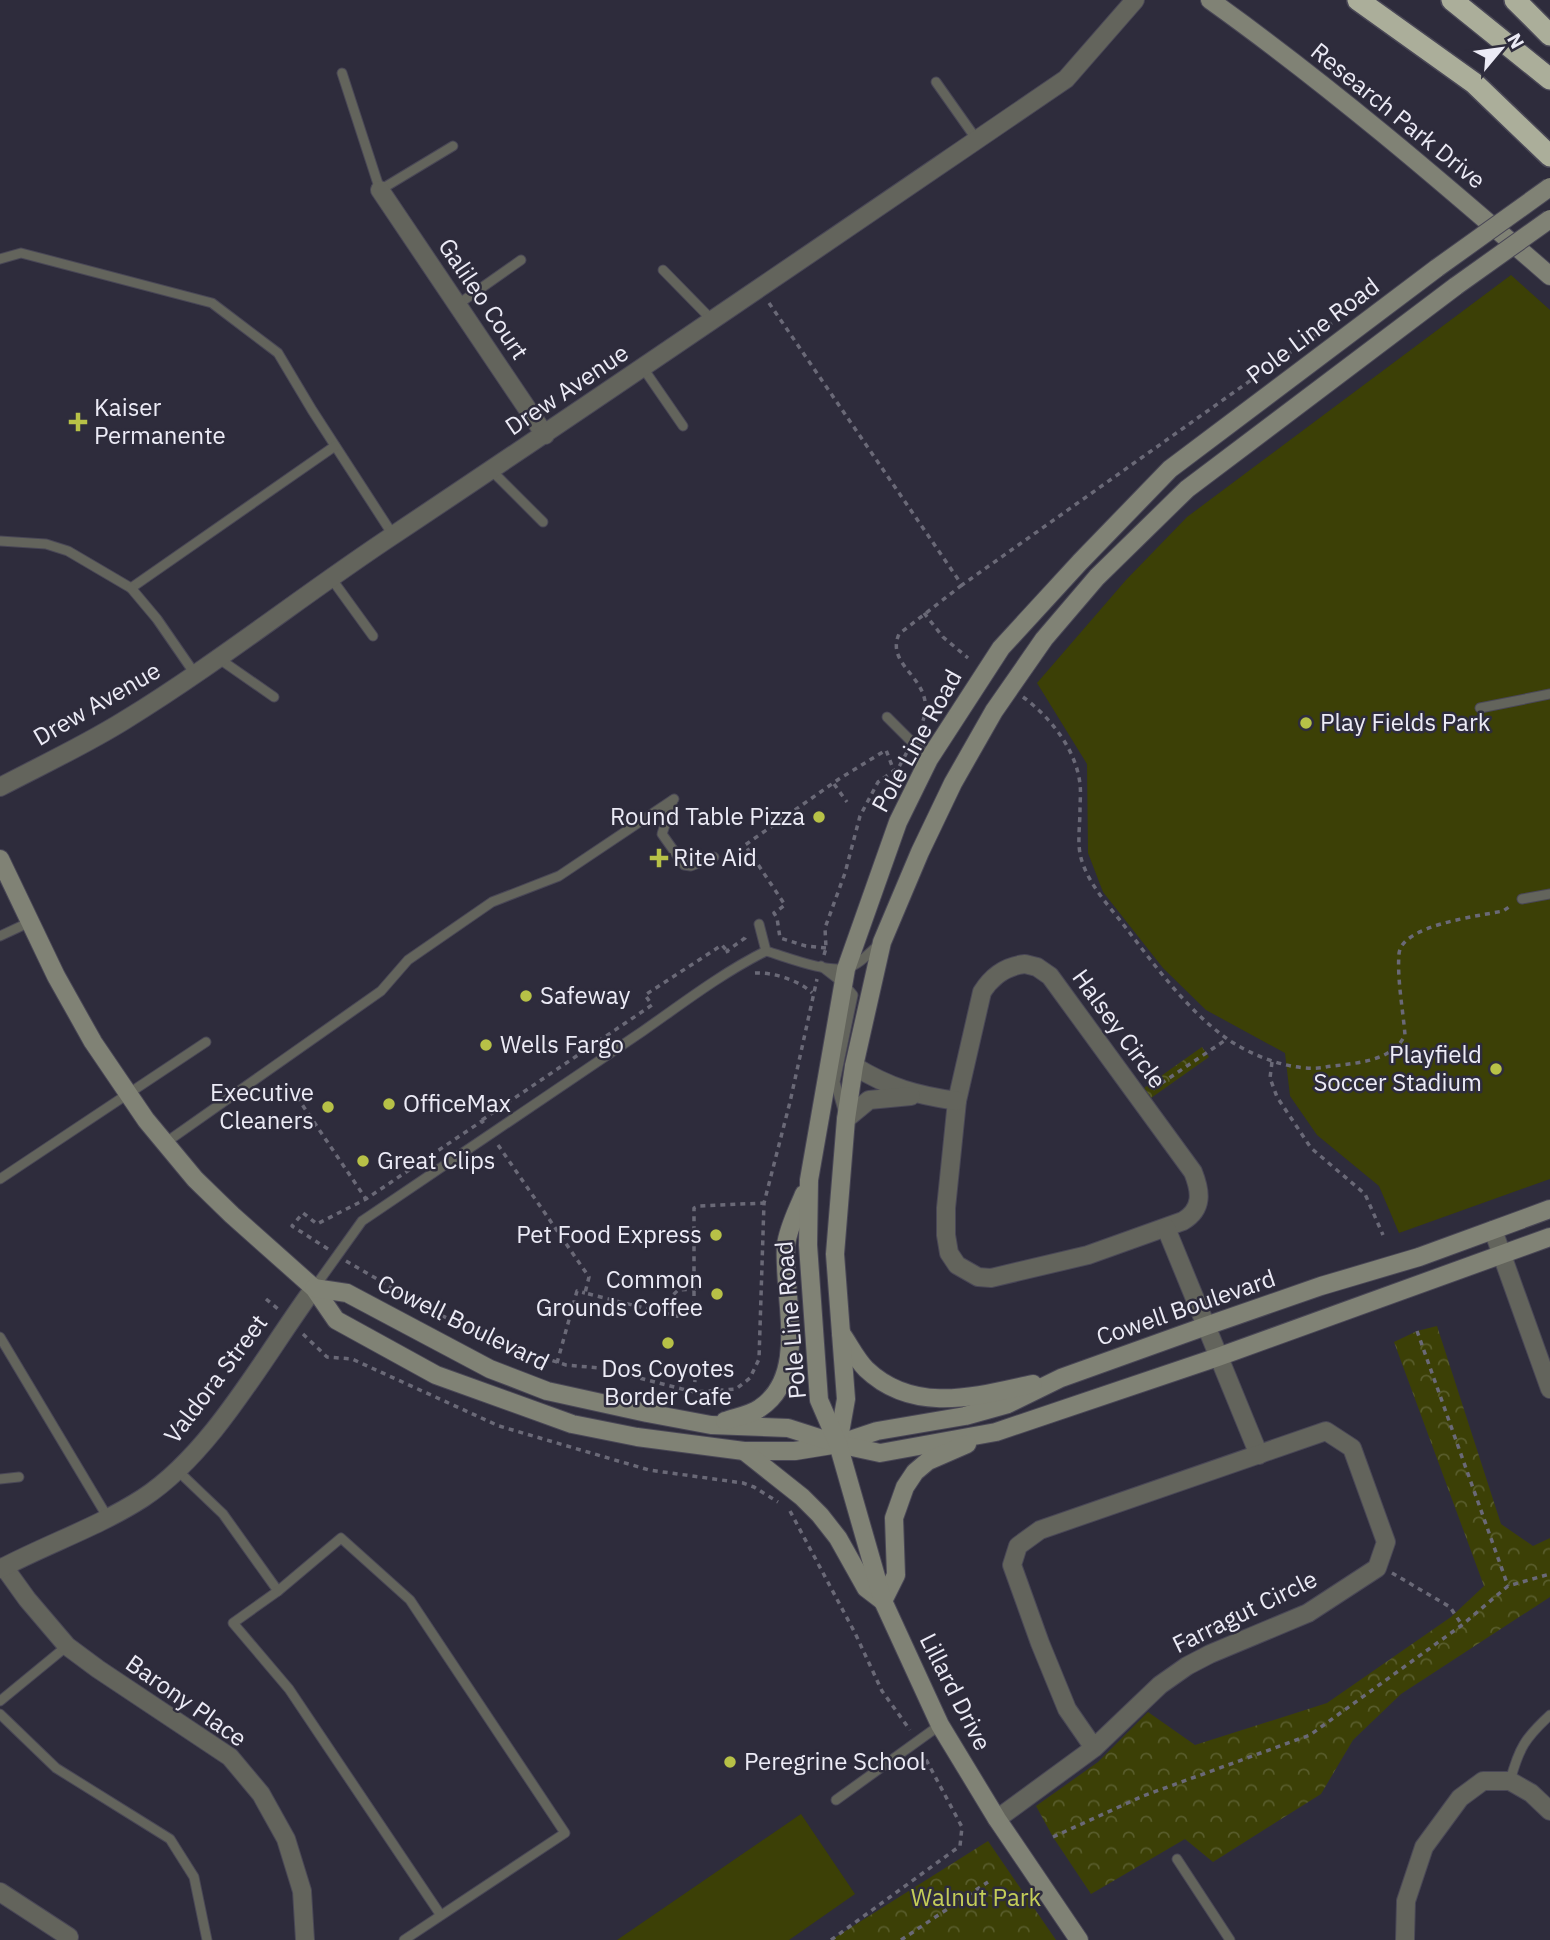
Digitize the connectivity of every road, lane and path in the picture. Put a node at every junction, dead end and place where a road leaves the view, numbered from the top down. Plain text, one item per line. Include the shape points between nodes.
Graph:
1 (1135, 0) edge
2 (1210, 0) edge
3 (1358, 0) edge
4 (1452, 0) edge
5 (1515, 0) edge
6 (1550, 35) edge
7 (342, 73) dead end
8 (1550, 79) edge
9 (936, 82) dead end
10 (977, 140) junction
11 (453, 146) dead end
12 (1550, 156) edge
13 (1550, 187) edge
14 (380, 190) junction
15 (1550, 219) edge
16 (0, 259) edge
17 (521, 260) dead end
18 (663, 270) dead end
19 (1550, 276) edge
20 (758, 288) junction
21 (457, 305) junction
22 (712, 320) junction
23 (1335, 321) dead end
24 (643, 369) junction
25 (683, 426) dead end
26 (545, 435) junction
27 (335, 446) junction
28 (492, 471) junction
29 (543, 522) dead end
30 (393, 535) junction
31 (0, 541) edge
32 (331, 578) junction
33 (962, 585) junction
34 (131, 588) junction
35 (924, 613) junction
36 (373, 636) dead end
37 (218, 658) junction
38 (968, 659) dead end
39 (195, 674) junction
40 (1550, 694) edge
41 (274, 696) dead end
42 (1023, 697) dead end
43 (1480, 708) dead end
44 (887, 717) dead end
45 (912, 744) junction
46 (929, 759) junction
47 (894, 771) junction
48 (834, 784) junction
49 (0, 787) edge
50 (847, 803) dead end
51 (714, 858) dead end
52 (0, 859) edge
53 (1550, 894) edge
54 (1522, 899) joint
55 (30, 922) junction
56 (759, 923) dead end
57 (0, 936) edge
58 (882, 942) junction
59 (826, 948) junction
60 (727, 951) dead end
61 (766, 951) junction
62 (821, 966) junction
63 (844, 976) junction
64 (1227, 1039) junction
65 (206, 1042) dead end
66 (1272, 1062) junction
67 (854, 1066) junction
68 (128, 1093) junction
69 (918, 1095) junction
70 (297, 1097) dead end
71 (1140, 1098) junction
72 (957, 1101) junction
73 (846, 1119) junction
74 (479, 1123) junction
75 (490, 1134) junction
76 (164, 1143) junction
77 (0, 1179) edge
78 (808, 1180) junction
79 (366, 1199) junction
80 (764, 1203) junction
81 (1550, 1209) edge
82 (1166, 1228) junction
83 (1493, 1230) junction
84 (1383, 1235) dead end
85 (1550, 1237) edge
86 (318, 1244) dead end
87 (1503, 1255) junction
88 (358, 1267) dead end
89 (314, 1288) junction
90 (694, 1289) junction
91 (585, 1293) junction
92 (694, 1306) dead end
93 (664, 1313) junction
94 (681, 1317) dead end
95 (1206, 1326) junction
96 (1417, 1331) dead end
97 (841, 1332) junction
98 (760, 1335) junction
99 (751, 1336) dead end
100 (0, 1337) edge
101 (318, 1349) dead end
102 (1219, 1357) junction
103 (557, 1363) junction
104 (490, 1369) junction
105 (1061, 1378) junction
106 (695, 1380) dead end
107 (1550, 1389) edge
108 (481, 1391) junction
109 (694, 1392) junction
110 (711, 1424) junction
111 (996, 1433) junction
112 (838, 1444) junction
113 (744, 1451) junction
114 (1259, 1455) junction
115 (177, 1470) junction
116 (19, 1477) dead end
117 (0, 1479) edge
118 (778, 1502) dead end
119 (789, 1510) dead end
120 (108, 1518) junction
121 (2, 1568) edge
122 (1377, 1568) junction
123 (1550, 1574) edge
124 (1508, 1586) junction
125 (278, 1591) junction
126 (883, 1601) junction
127 (1462, 1625) junction
128 (67, 1646) junction
129 (0, 1701) edge
130 (0, 1714) edge
131 (1550, 1715) edge
132 (940, 1725) junction
133 (916, 1741) junction
134 (1094, 1748) junction
135 (1510, 1781) junction
136 (836, 1800) dead end
137 (1550, 1811) edge
138 (997, 1819) junction
139 (1053, 1837) dead end
140 (1177, 1859) dead end
141 (988, 1882) dead end
142 (0, 1892) edge
143 (440, 1914) junction
144 (69, 1937) dead end
145 (207, 1940) edge
146 (305, 1940) edge
147 (404, 1940) edge
148 (831, 1940) edge
149 (901, 1940) edge
150 (1079, 1940) edge
151 (1230, 1940) edge
152 (1405, 1940) edge

1 - 10 street, Drew Avenue via 1066,79
2 - 19 main road, Research Park Drive via 1412,156
3 - 12 highway via 1474,83
4 - 8 highway
5 - 6 highway
7 - 14 lane
9 - 10 lane
10 - 20 street, Drew Avenue
11 - 14 lane
13 - 46 main road, Pole Line Road, bridge via 1170,469 1001,648
14 - 21 street, Galileo Court
15 - 58 main road, Pole Line Road, bridge via 1187,489 1097,577 1044,639 994,711 953,783
16 - 27 lane via 21,253 212,303 278,353
17 - 21 lane
18 - 22 lane
20 - 22 street, Drew Avenue
20 - 33 path
21 - 26 street, Galileo Court
22 - 24 street, Drew Avenue
23 - 33 path
24 - 25 lane
24 - 26 street, Drew Avenue
26 - 28 street, Drew Avenue
27 - 30 lane
27 - 34 lane
28 - 29 lane
28 - 30 street, Drew Avenue
30 - 32 street, Drew Avenue
31 - 34 lane via 46,544 68,551
32 - 36 lane
32 - 37 street, Drew Avenue
33 - 35 path
34 - 39 lane
35 - 38 path
35 - 45 path via 896,641 899,659 925,699 926,716
37 - 39 street, Drew Avenue
37 - 41 lane
39 - 49 street, Drew Avenue via 126,720
40 - 43 lane
42 - 64 path via 1040,709 1070,754 1080,782 1080,856 1092,885 1160,972
44 - 45 lane
45 - 46 lane
45 - 47 path
46 - 63 main road, Pole Line Road via 898,822
47 - 48 path via 886,750
47 - 59 path via 878,782 860,816 825,928
48 - 50 path
48 - 59 path via 745,845 785,905 774,913 780,938
51 - 76 lane via 684,865 662,834 674,799 559,876 492,902 408,960 382,992
52 - 55 main road, Cowell Boulevard
53 - 54 lane
54 - 66 path via 1503,911 1428,928 1406,939 1398,951 1405,1035 1389,1054 1318,1069
55 - 57 lane
55 - 68 main road, Cowell Boulevard via 93,1041
56 - 61 lane
58 - 63 lane
58 - 67 main road, Pole Line Road
59 - 62 path
60 - 74 path via 722,945 645,995 652,1005
61 - 62 lane
61 - 75 lane via 738,965
62 - 63 lane
62 - 63 lane
62 - 80 path
63 - 73 lane via 853,995 835,1082
63 - 78 main road, Pole Line Road
64 - 66 path
64 - 71 path
65 - 68 lane
66 - 84 path via 1270,1078 1277,1097 1311,1148 1365,1194
67 - 69 street
67 - 73 main road, Pole Line Road
68 - 76 main road, Cowell Boulevard
68 - 77 lane
69 - 72 street
69 - 73 street via 869,1100
70 - 79 path
71 - 72 street, Halsey Circle via 1050,976 1025,964 990,979 982,992
71 - 82 street, Halsey Circle via 1198,1185 1200,1200 1192,1216
72 - 82 street, Halsey Circle via 946,1235 949,1253 967,1272 991,1278 1025,1271
73 - 97 main road, Pole Line Road via 835,1254
74 - 75 path via 482,1121
74 - 79 path
75 - 89 lane via 362,1221
75 - 91 path via 589,1278
76 - 89 main road, Cowell Boulevard via 232,1215
78 - 110 main road via 786,1243 786,1379 760,1409
78 - 112 main road, Pole Line Road via 819,1400
79 - 86 path via 317,1224 303,1213 292,1226
80 - 90 path via 694,1208
80 - 98 path
81 - 83 main road, Cowell Boulevard
82 - 95 street
83 - 87 street
83 - 95 main road, Cowell Boulevard
85 - 87 main road, Cowell Boulevard
87 - 102 main road, Cowell Boulevard
87 - 107 street
88 - 103 path via 432,1311 507,1346
89 - 104 main road, Cowell Boulevard via 347,1293
89 - 108 main road, Cowell Boulevard via 336,1320 436,1375
89 - 115 street, Valdora Street via 211,1435
90 - 92 path
90 - 93 path via 678,1290 667,1301
91 - 93 path
91 - 103 path via 578,1291
93 - 94 path
95 - 102 street
95 - 105 main road, Cowell Boulevard
96 - 124 path
97 - 105 main road via 864,1367 882,1382 924,1398 963,1399
97 - 112 main road, Pole Line Road via 846,1399
98 - 99 path
98 - 109 path via 759,1359 744,1384 726,1391
100 - 120 lane
101 - 118 path via 327,1357 352,1359 499,1426 649,1470 743,1483
102 - 111 main road, Cowell Boulevard
102 - 114 street
103 - 109 path via 600,1368
104 - 108 lane
104 - 110 main road, Cowell Boulevard via 547,1391
105 - 112 main road, Cowell Boulevard via 1009,1404 877,1431
106 - 109 path
108 - 113 main road, Cowell Boulevard via 572,1424
110 - 112 main road, Cowell Boulevard via 788,1428
111 - 112 main road, Cowell Boulevard via 880,1453
111 - 126 main road via 928,1461 915,1472 894,1518 896,1574
112 - 113 main road, Cowell Boulevard via 795,1451
112 - 126 main road, Lillard Drive
113 - 126 main road via 820,1515 866,1588
114 - 122 street via 1326,1431 1352,1448 1385,1542
114 - 134 street via 1040,1530 1018,1546 1012,1565 1040,1643 1067,1709
115 - 120 street, Valdora Street
115 - 125 lane via 223,1514
116 - 117 lane
119 - 133 path via 882,1691
120 - 121 street, Valdora Street
121 - 128 street, Barony Place
122 - 127 path via 1450,1607
122 - 134 street, Farragut Circle via 1308,1613 1187,1666 1160,1685
123 - 124 path
124 - 127 path
125 - 143 lane via 233,1623 289,1689
125 - 143 lane via 341,1538 410,1600 565,1833
126 - 132 main road, Lillard Drive
127 - 139 path via 1310,1735 1143,1796
128 - 129 lane
128 - 146 street, Barony Place via 230,1757 261,1794 286,1839 302,1891
130 - 145 lane via 56,1768 170,1839 194,1877
131 - 135 lane via 1518,1751
132 - 133 lane
132 - 138 main road, Lillard Drive
133 - 136 lane
133 - 148 path via 962,1828 960,1846
134 - 138 street, Farragut Circle
135 - 137 street
135 - 152 street via 1483,1782 1460,1798 1424,1847 1406,1901
138 - 150 main road, Lillard Drive
140 - 151 lane
141 - 149 path
142 - 144 street
143 - 147 lane

